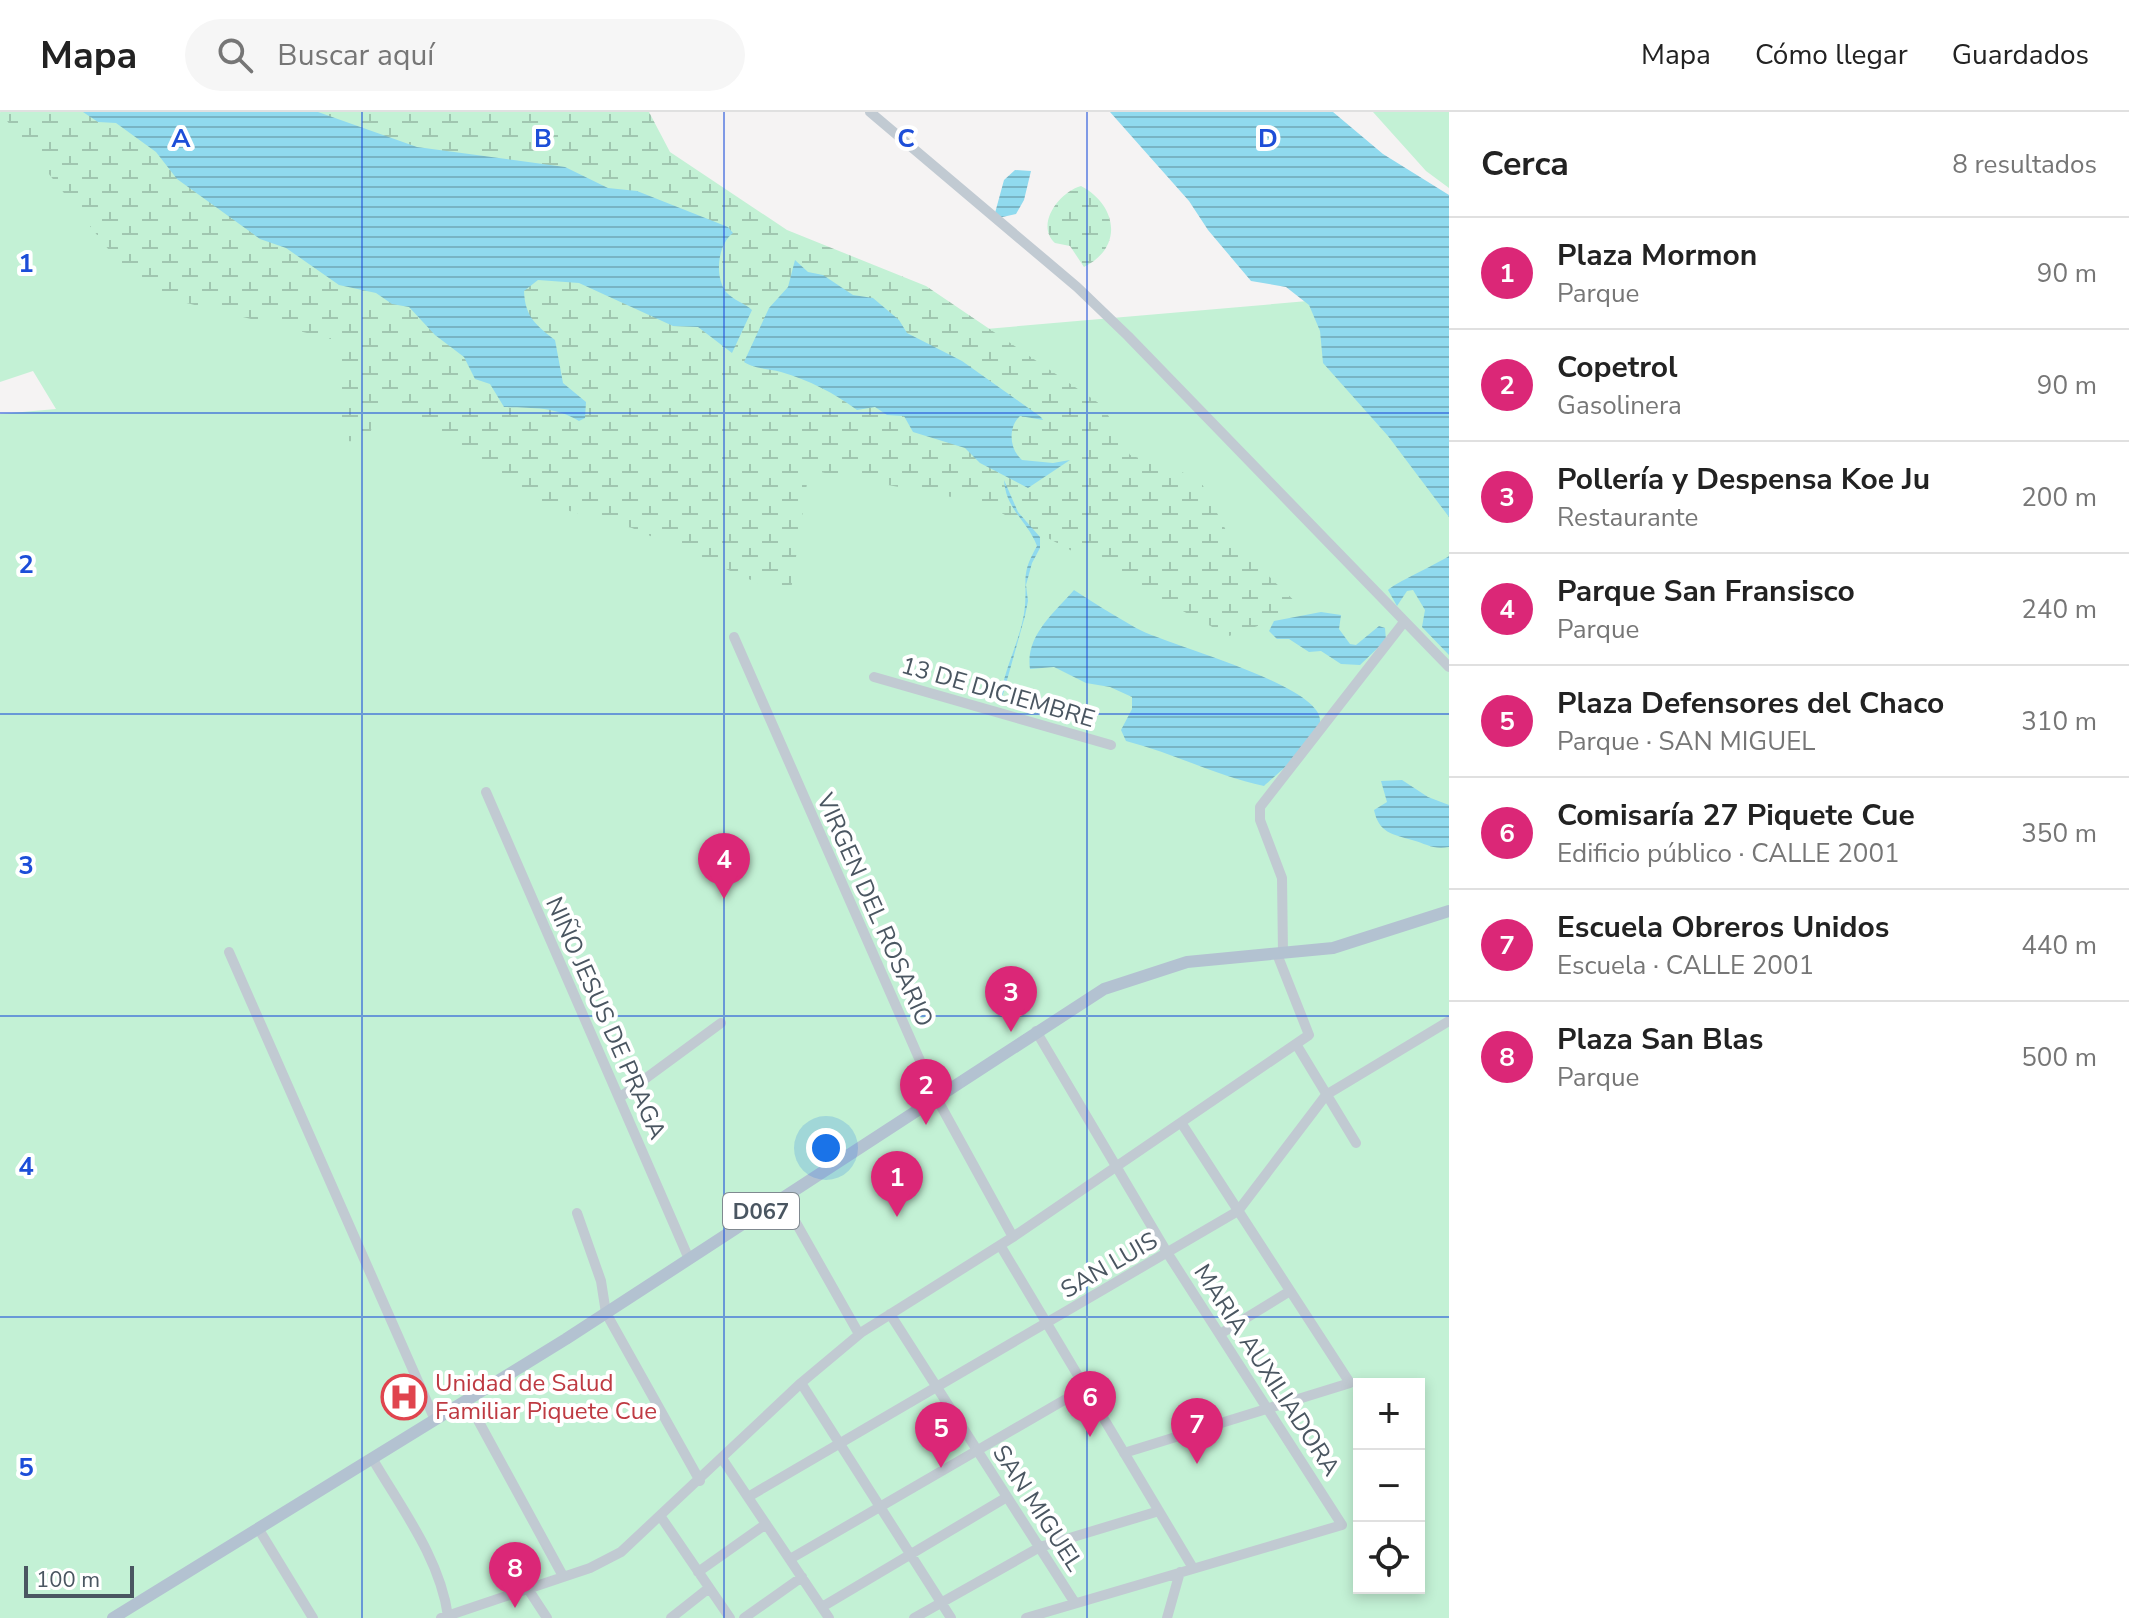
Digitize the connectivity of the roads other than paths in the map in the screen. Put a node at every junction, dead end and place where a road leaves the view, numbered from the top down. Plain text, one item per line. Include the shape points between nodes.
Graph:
1 (870, 112) edge
2 (1404, 622) junction
3 (734, 637) dead end
4 (1449, 667) edge
5 (874, 677) dead end
6 (1111, 745) dead end
7 (486, 792) dead end
8 (1449, 911) edge
9 (229, 952) dead end
10 (1280, 954) junction
11 (1449, 1021) edge
12 (721, 1023) dead end
13 (1036, 1031) junction
14 (1298, 1046) junction
15 (1326, 1095) junction
16 (936, 1097) junction
17 (619, 1098) junction
18 (1182, 1124) junction
19 (1356, 1143) dead end
20 (1115, 1169) junction
21 (782, 1198) junction
22 (1238, 1211) junction
23 (577, 1213) dead end
24 (1013, 1237) junction
25 (1000, 1245) junction
26 (1168, 1254) junction
27 (689, 1259) junction
28 (1290, 1291) junction
29 (606, 1313) junction
30 (890, 1314) junction
31 (1047, 1324) junction
32 (859, 1334) junction
33 (1220, 1334) junction
34 (801, 1383) junction
35 (937, 1388) junction
36 (1085, 1388) junction
37 (467, 1400) junction
38 (1268, 1409) junction
39 (435, 1420) junction
40 (842, 1443) junction
41 (977, 1451) junction
42 (1124, 1453) junction
43 (372, 1458) junction
44 (723, 1460) junction
45 (700, 1481) junction
46 (748, 1497) junction
47 (1007, 1497) junction
48 (881, 1506) junction
49 (1159, 1511) junction
50 (661, 1517) junction
51 (766, 1524) junction
52 (258, 1528) junction
53 (1040, 1547) junction
54 (911, 1554) junction
55 (790, 1559) junction
56 (1193, 1568) junction
57 (698, 1572) junction
58 (1180, 1572) junction
59 (563, 1576) junction
60 (802, 1577) junction
61 (709, 1588) junction
62 (528, 1589) junction
63 (941, 1603) junction
64 (1075, 1603) junction
65 (822, 1607) junction
66 (444, 1617) edge
67 (113, 1618) edge
68 (313, 1618) edge
69 (547, 1618) edge
70 (671, 1618) edge
71 (730, 1618) edge
72 (744, 1618) edge
73 (829, 1618) edge
74 (914, 1618) edge
75 (951, 1618) edge
76 (1026, 1618) edge
77 (1167, 1618) edge

1 - 2 street via 1079,289
2 - 4 street
2 - 10 street via 1260,807 1282,878
3 - 16 street, VIRGEN DEL ROSARIO
5 - 6 street, 13 DE DICIEMBRE
7 - 17 street, NIÑO JESUS DE PRAGA
8 - 10 main road, D067 via 1333,948
9 - 39 street
10 - 13 main road, D067 via 1187,962 1143,974 1104,989
10 - 14 street via 1309,1035
11 - 15 street, SAN LUIS
12 - 17 street
13 - 16 main road, D067
13 - 20 street, MARIA AUXILIADORA
14 - 15 street
14 - 18 street
15 - 19 street
15 - 22 street, SAN LUIS
16 - 21 main road, D067
16 - 24 street, VIRGEN DEL ROSARIO
17 - 27 street, NIÑO JESUS DE PRAGA
18 - 20 street
18 - 22 street
20 - 24 street
20 - 26 street, MARIA AUXILIADORA
21 - 27 main road, D067
21 - 32 street
22 - 26 street, SAN LUIS
22 - 28 street
23 - 29 street via 601,1281
24 - 25 street
25 - 30 street
25 - 31 street
26 - 31 street, SAN LUIS
26 - 33 street, MARIA AUXILIADORA
27 - 29 main road, D067
28 - 33 street
28 - 38 street via 1350,1383
29 - 37 main road, D067
29 - 45 street
30 - 32 street
30 - 35 street, SAN MIGUEL
31 - 35 street, SAN LUIS
31 - 36 street
32 - 34 street
33 - 38 street, MARIA AUXILIADORA
34 - 40 street
34 - 44 street
35 - 40 street, SAN LUIS
35 - 41 street, SAN MIGUEL
36 - 41 street
36 - 42 street
37 - 39 main road, D067
37 - 59 street
38 - 42 street
38 - 56 street, MARIA AUXILIADORA via 1342,1525
39 - 43 main road, D067
40 - 46 street, SAN LUIS
40 - 48 street
41 - 47 street, SAN MIGUEL
41 - 48 street
42 - 49 street
43 - 52 main road, D067
43 - 66 street via 432,1561 442,1585
44 - 45 street
44 - 46 street
45 - 50 street
46 - 51 street
47 - 53 street, SAN MIGUEL
47 - 54 street
48 - 54 street
48 - 55 street
49 - 53 street
49 - 56 street
50 - 57 street
50 - 59 street via 621,1552
51 - 55 street
51 - 57 street
52 - 67 main road, D067
52 - 68 street
53 - 63 street
53 - 64 street, SAN MIGUEL
54 - 63 street
54 - 65 street
55 - 60 street
56 - 58 street
57 - 61 street
58 - 64 street
58 - 77 street
59 - 62 street
60 - 65 street
60 - 72 street
61 - 70 street
61 - 71 street
62 - 66 street
62 - 69 street
63 - 74 street
63 - 75 street
64 - 76 street
65 - 73 street

